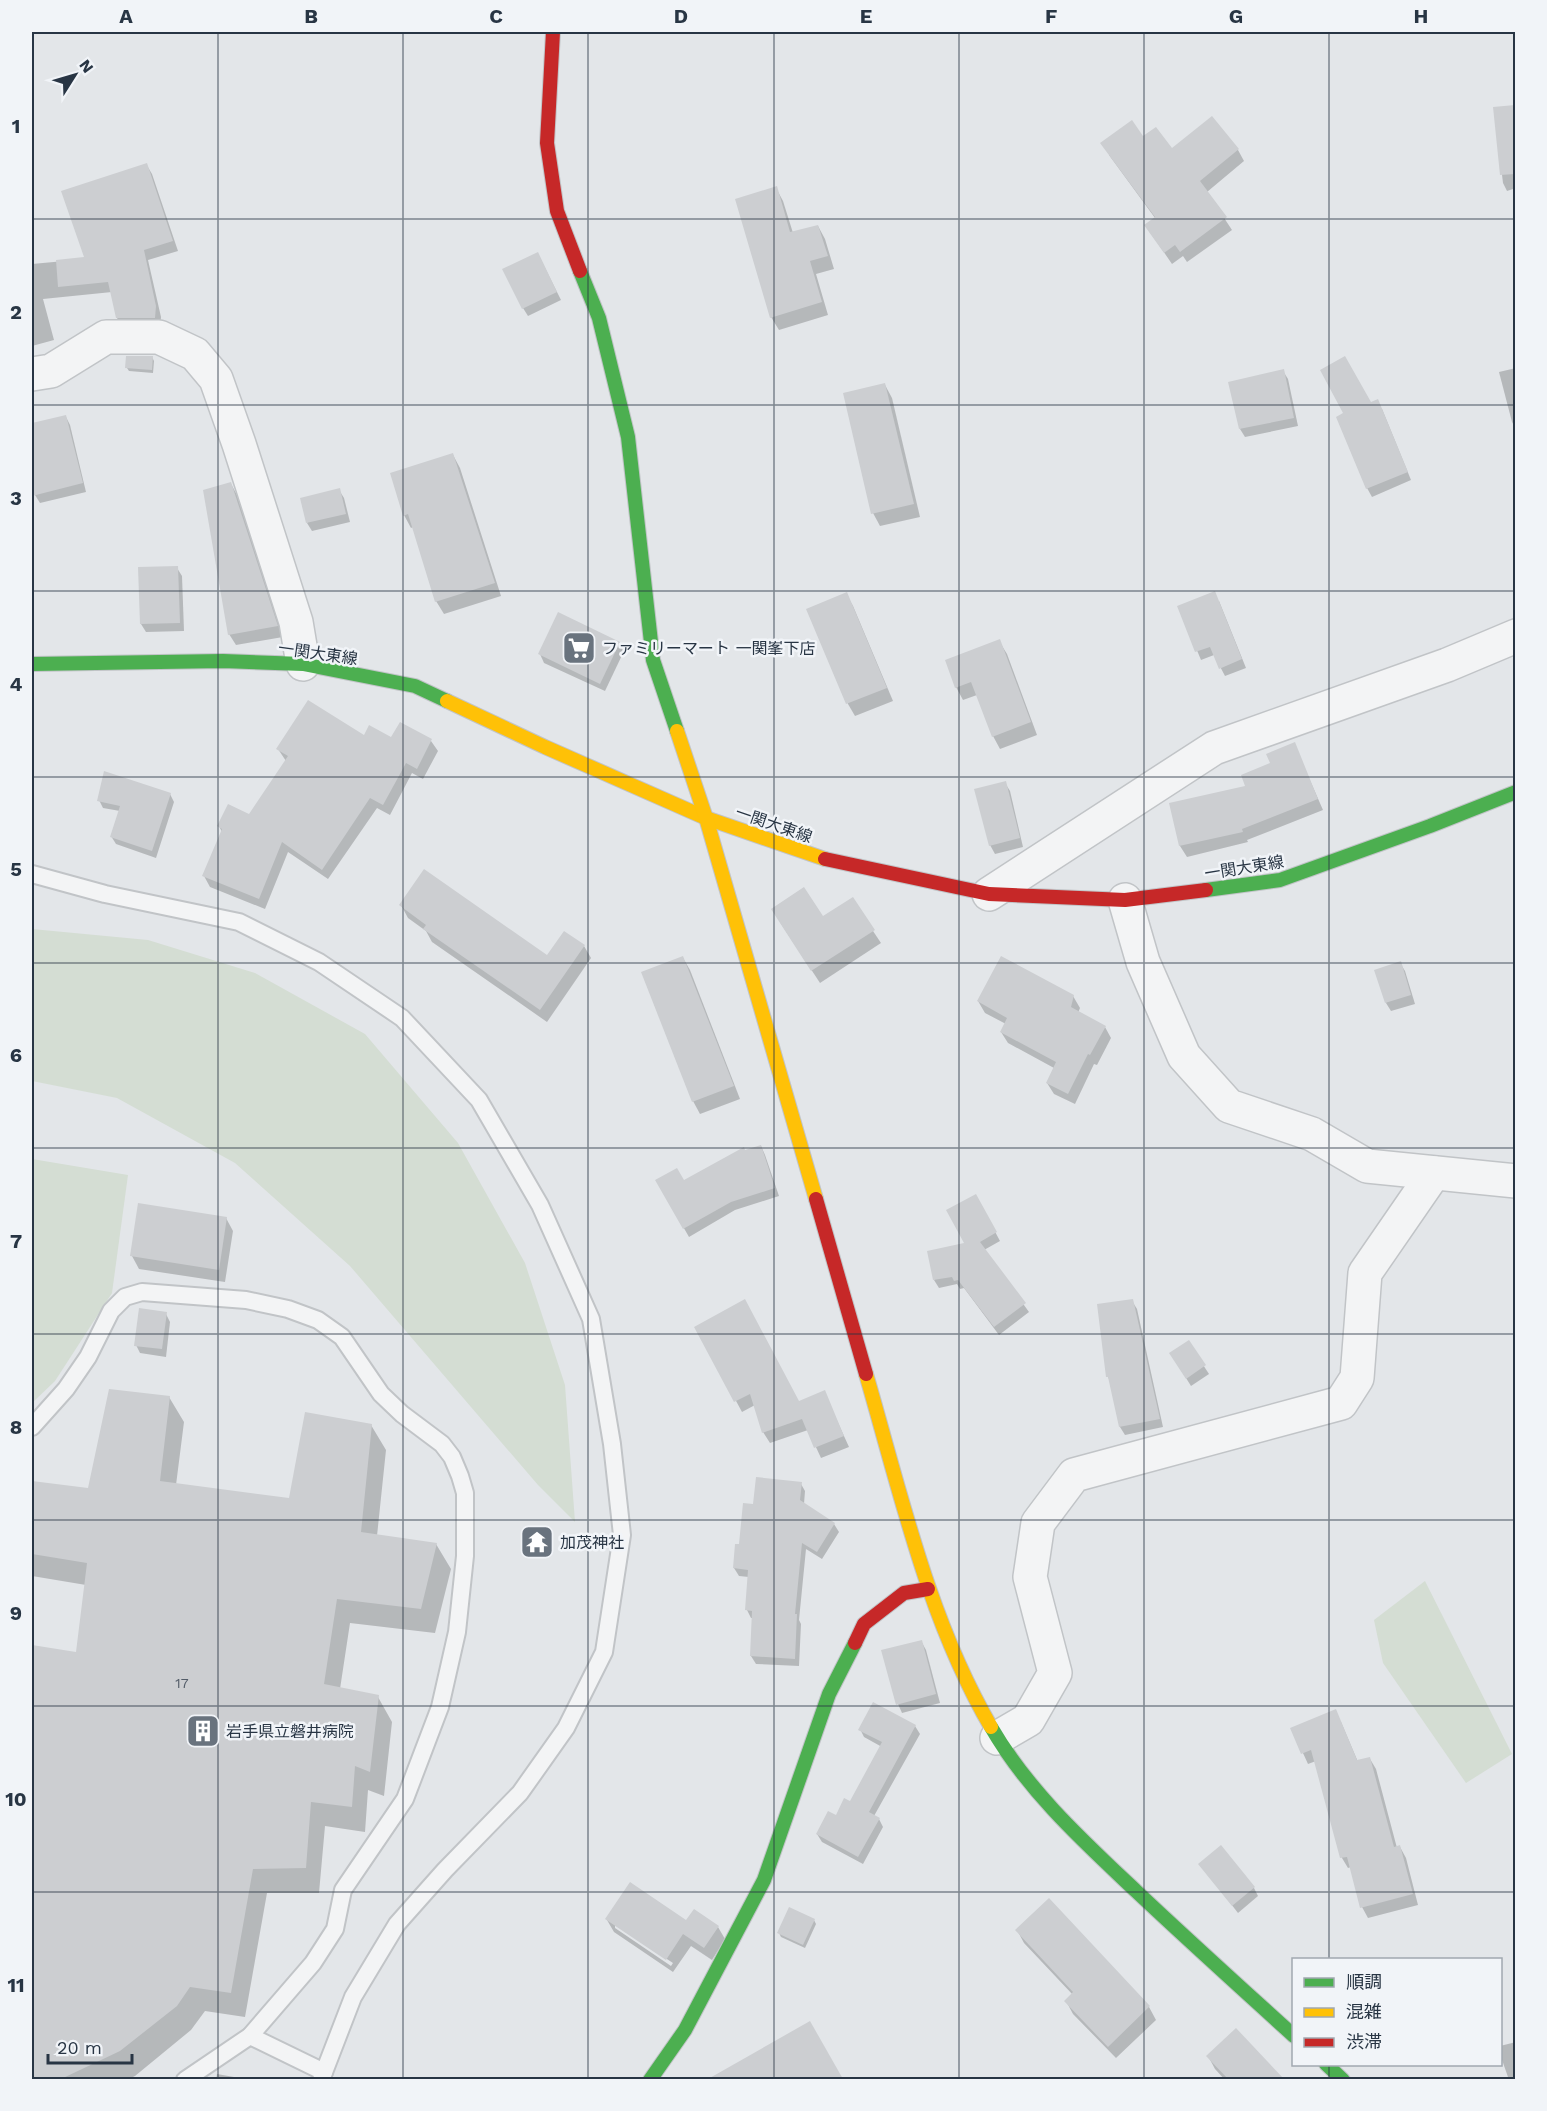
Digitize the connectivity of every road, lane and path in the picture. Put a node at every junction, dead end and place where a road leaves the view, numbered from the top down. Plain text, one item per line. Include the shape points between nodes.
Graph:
1 (553, 32) edge
2 (32, 374) edge
3 (1515, 636) edge
4 (32, 664) edge
5 (303, 664) junction
6 (1515, 792) edge
7 (706, 818) junction
8 (32, 874) edge
9 (989, 894) junction
10 (1125, 900) junction
11 (1434, 1173) junction
12 (1515, 1181) edge
13 (32, 1427) edge
14 (928, 1588) junction
15 (997, 1738) junction
16 (1292, 2035) edge
17 (250, 2036) junction
18 (1328, 2066) edge
19 (322, 2076) edge
20 (185, 2079) edge
21 (650, 2079) edge
22 (1343, 2079) edge

1 - 7 street via 547,143 557,210 599,318 628,437 653,660
2 - 5 street via 51,370 106,337 159,337 195,354 216,379 239,444 296,622
3 - 9 street via 1447,665 1214,748
4 - 5 street, 一関大東線
5 - 7 street, 一関大東線 via 415,686
6 - 10 street, 一関大東線 via 1280,880
7 - 9 street, 一関大東線 via 821,858
7 - 14 street
8 - 19 lane via 239,922 319,962 402,1018 478,1100 540,1204 591,1319 612,1444 622,1536 604,1652 566,1728 520,1793 397,1924 353,1997
9 - 10 street, 一関大東線
10 - 11 street via 1143,962 1184,1056 1229,1106 1312,1134 1367,1166
11 - 12 street
11 - 15 street via 1365,1273 1357,1378 1341,1403 1074,1475 1038,1523 1030,1577 1056,1673 1028,1720
13 - 17 lane via 66,1389 88,1358 111,1311 125,1297 142,1292 246,1300 318,1320 342,1337 381,1394 442,1444 460,1476 465,1493 465,1556 457,1632 429,1737 405,1799 344,1890 335,1929 313,1963
14 - 15 street via 962,1672
14 - 21 street via 904,1593 864,1624 829,1694 764,1880 685,2030
15 - 16 street via 1037,1791 1091,1848
17 - 19 lane
17 - 20 lane
18 - 22 street

